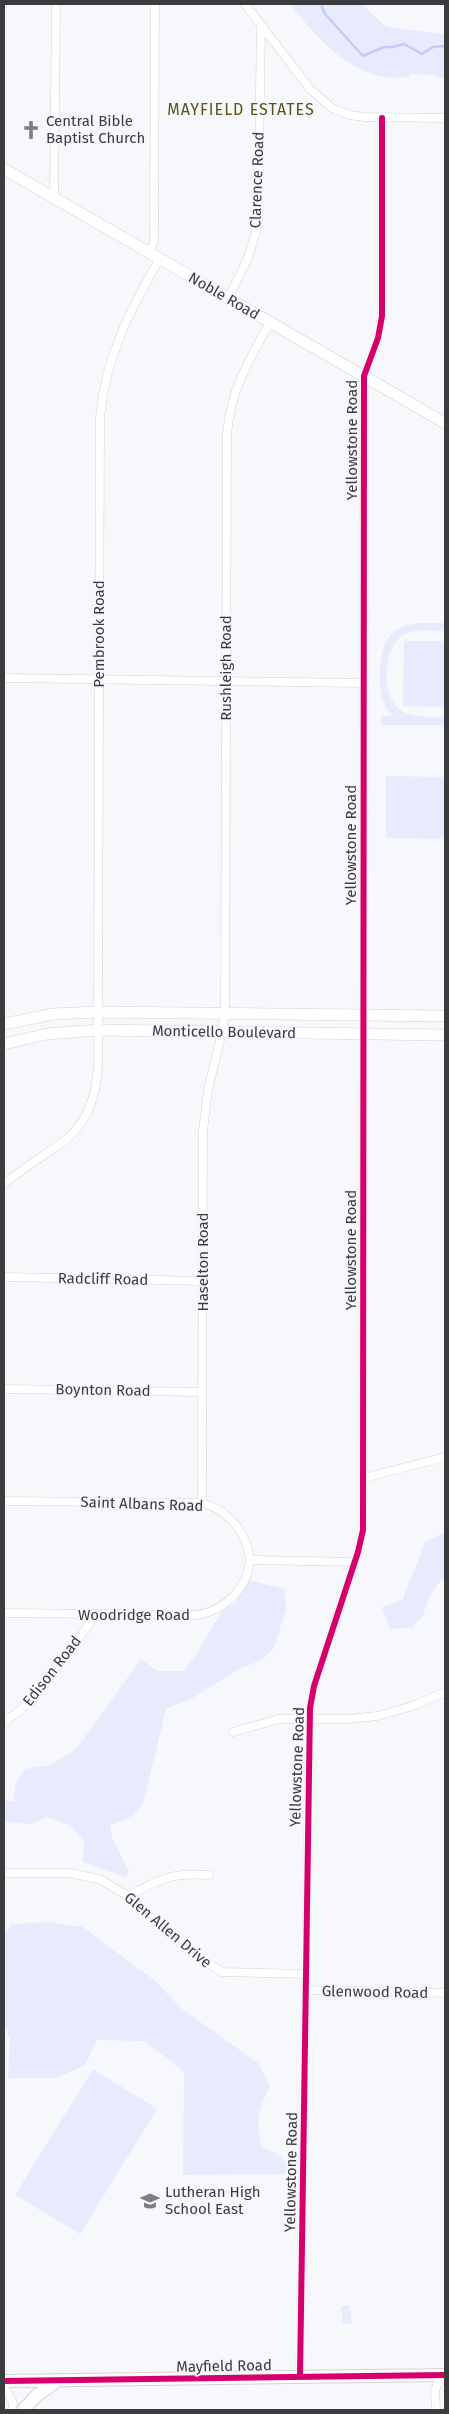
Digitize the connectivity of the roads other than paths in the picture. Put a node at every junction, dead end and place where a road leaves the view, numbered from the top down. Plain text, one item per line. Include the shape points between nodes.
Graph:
1 (56, 4) edge
2 (155, 4) edge
3 (245, 4) edge
4 (261, 25) junction
5 (382, 118) junction
6 (445, 118) edge
7 (4, 169) edge
8 (54, 198) junction
9 (155, 257) junction
10 (228, 299) junction
11 (270, 322) junction
12 (364, 376) junction
13 (445, 423) edge
14 (4, 678) edge
15 (98, 679) junction
16 (226, 681) junction
17 (364, 683) junction
18 (364, 1015) junction
19 (445, 1016) edge
20 (98, 1021) junction
21 (224, 1023) junction
22 (4, 1024) edge
23 (364, 1034) junction
24 (445, 1036) edge
25 (4, 1044) edge
26 (4, 1184) edge
27 (4, 1278) edge
28 (202, 1280) junction
29 (4, 1389) edge
30 (202, 1392) junction
31 (445, 1457) edge
32 (364, 1478) junction
33 (4, 1501) edge
34 (202, 1504) junction
35 (250, 1560) junction
36 (355, 1562) junction
37 (4, 1613) edge
38 (96, 1615) junction
39 (445, 1692) edge
40 (310, 1719) junction
41 (4, 1722) edge
42 (233, 1732) dead end
43 (4, 1873) edge
44 (209, 1875) dead end
45 (128, 1896) junction
46 (306, 1974) junction
47 (306, 1990) junction
48 (445, 1993) edge
49 (300, 2377) junction
50 (444, 2378) edge
51 (4, 2381) edge
52 (56, 2381) junction
53 (4, 2387) edge
54 (12, 2410) edge
55 (23, 2410) edge
56 (436, 2410) edge

1 - 8 street
2 - 9 street, Pembrook Road
3 - 4 street
4 - 5 street via 322,101 349,115
4 - 10 street, Clarence Road via 258,225 248,258
5 - 6 street
5 - 12 street, Yellowstone Road via 382,316
7 - 8 main road, Noble Road
8 - 9 main road, Noble Road
9 - 10 main road, Noble Road
9 - 15 street, Pembrook Road via 121,330 109,364 102,399
10 - 11 main road, Noble Road
11 - 12 main road, Noble Road
11 - 16 street, Rushleigh Road via 239,380 227,426
12 - 13 main road, Noble Road
12 - 17 street, Yellowstone Road
14 - 15 street
15 - 16 street
15 - 20 street, Pembrook Road
16 - 17 street
16 - 21 street, Rushleigh Road
17 - 18 street, Yellowstone Road
18 - 19 main road, Monticello Boulevard
18 - 21 main road, Monticello Boulevard
18 - 23 street, Yellowstone Road
20 - 21 main road, Monticello Boulevard
20 - 21 main road, Monticello Boulevard
20 - 22 main road, Monticello Boulevard via 54,1014
20 - 25 main road, Monticello Boulevard
20 - 26 street, Pembrook Road via 96,1093 86,1116 64,1140
21 - 23 main road, Monticello Boulevard
21 - 28 street, Haselton Road via 204,1121
23 - 24 main road, Monticello Boulevard
23 - 32 street, Yellowstone Road
27 - 28 street, Radcliff Road
28 - 30 street, Haselton Road
29 - 30 street, Boynton Road
30 - 34 street, Haselton Road
31 - 32 street
32 - 36 street, Yellowstone Road via 363,1530
33 - 34 street, Saint Albans Road
34 - 35 street, Saint Albans Road via 224,1513 237,1526
35 - 36 street
35 - 38 street, Woodridge Road via 247,1576 237,1592 227,1603 211,1612 180,1616
36 - 40 street, Yellowstone Road via 314,1686
37 - 38 street, Woodridge Road
38 - 41 street, Edison Road via 31,1702
39 - 40 street via 413,1706 377,1716
40 - 42 street via 271,1720
40 - 46 street, Yellowstone Road
43 - 45 street, Glen Allen Drive via 85,1875 99,1879
44 - 45 street via 179,1874
45 - 46 street, Glen Allen Drive via 191,1953 216,1970
46 - 47 street, Yellowstone Road
47 - 48 street, Glenwood Road
47 - 49 street, Yellowstone Road
49 - 50 main road, Mayfield Road
49 - 52 main road, Mayfield Road
50 - 56 street via 435,2390
51 - 52 main road, Mayfield Road
52 - 55 main road
53 - 54 street via 13,2403

